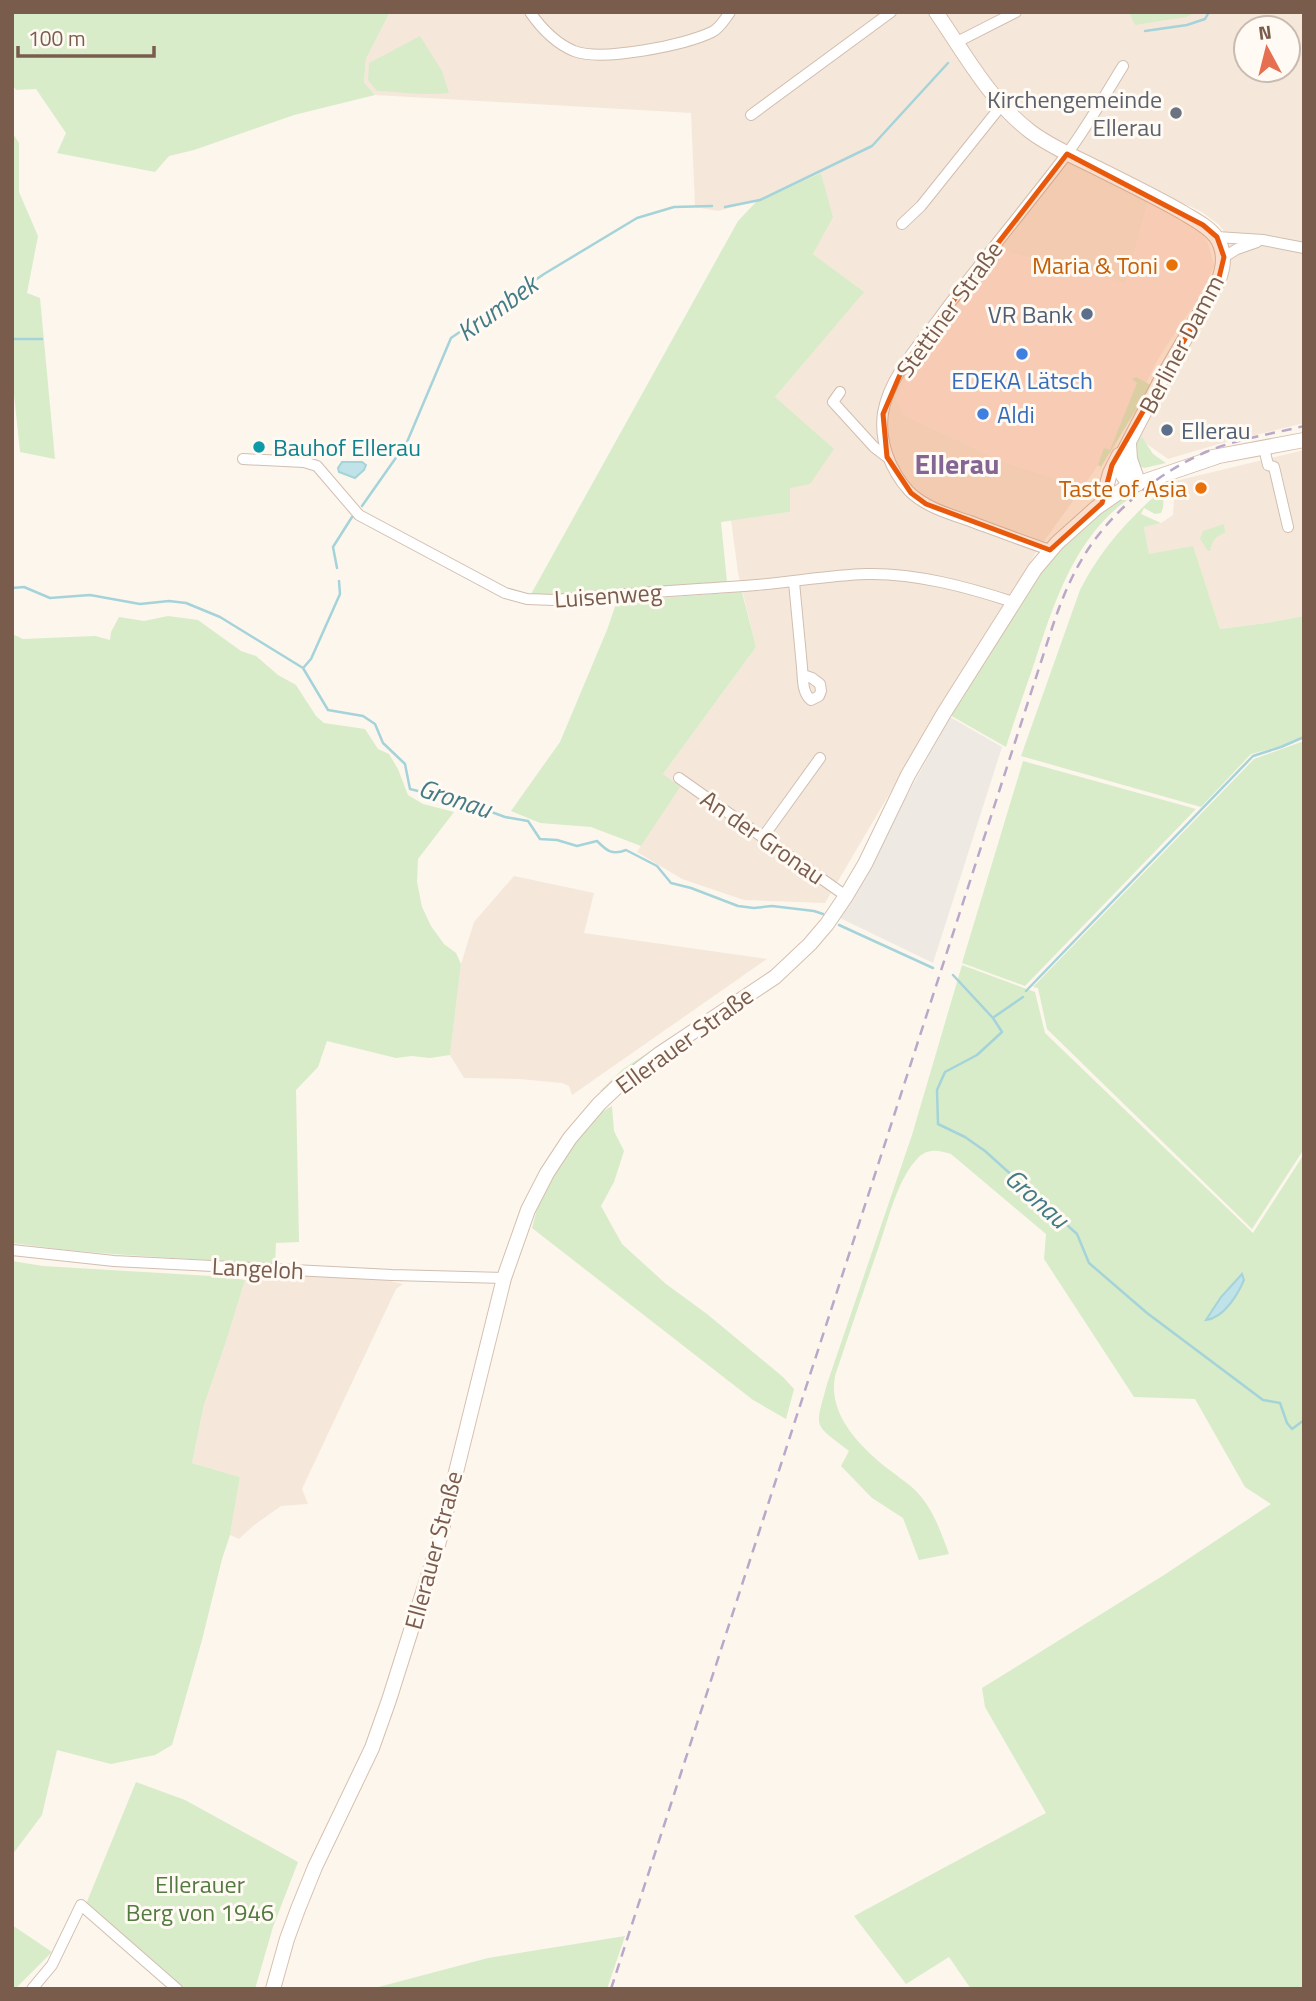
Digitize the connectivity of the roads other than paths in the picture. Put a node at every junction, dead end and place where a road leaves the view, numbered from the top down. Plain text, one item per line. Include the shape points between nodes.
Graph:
1 (530, 12) edge
2 (730, 12) edge
3 (891, 12) edge
4 (936, 12) edge
5 (1016, 12) edge
6 (958, 44) junction
7 (1123, 65) dead end
8 (1001, 106) junction
9 (751, 115) dead end
10 (1067, 154) junction
11 (902, 224) dead end
12 (1217, 237) junction
13 (1263, 240) junction
14 (1304, 248) edge
15 (1224, 257) junction
16 (840, 392) dead end
17 (1130, 439) junction
18 (1304, 440) edge
19 (1264, 448) junction
20 (887, 457) junction
21 (243, 459) dead end
22 (1132, 483) junction
23 (1102, 503) junction
24 (1289, 527) dead end
25 (1050, 550) junction
26 (794, 582) junction
27 (1013, 602) junction
28 (803, 675) dead end
29 (820, 758) dead end
30 (679, 778) dead end
31 (763, 837) junction
32 (846, 896) junction
33 (12, 1250) edge
34 (504, 1278) junction
35 (32, 1989) edge
36 (177, 1989) edge
37 (273, 1989) edge

1 - 2 street via 545,32 575,51 614,55 713,31
3 - 9 street
4 - 6 main road, Berliner Damm
5 - 6 street
6 - 8 main road, Berliner Damm
7 - 10 street, Stettiner Straße
8 - 10 main road, Berliner Damm via 1032,133
8 - 11 street
10 - 12 main road, Berliner Damm via 1167,204
10 - 20 street, Stettiner Straße via 905,363 883,414
12 - 13 street
12 - 15 main road, Berliner Damm
13 - 14 street
13 - 15 street
15 - 17 main road, Berliner Damm via 1218,282
16 - 20 street via 833,402
17 - 22 main road, Berliner Damm via 1120,464 1122,474
17 - 23 main road via 1112,465
18 - 19 main road, Ellerauer Straße
19 - 22 main road, Ellerauer Straße via 1216,457
19 - 24 street via 1268,464 1274,467
20 - 25 street, Stettiner Straße via 898,477 926,504
21 - 26 street, Luisenweg via 304,461 317,466 359,515 505,593 527,599
22 - 23 main road, Ellerauer Straße
23 - 25 main road, Ellerauer Straße
25 - 27 main road, Ellerauer Straße
26 - 27 street, Luisenweg via 844,575 903,576
26 - 28 street
27 - 32 main road, Ellerauer Straße via 908,775
29 - 31 street
30 - 31 street, An der Gronau
31 - 32 street, An der Gronau
32 - 34 main road, Ellerauer Straße via 810,944 775,977 658,1055 599,1104 547,1173 528,1210
33 - 34 street, Langeloh via 114,1261
34 - 37 main road, Ellerauer Straße via 438,1545 394,1686 372,1748 298,1909
35 - 36 street via 52,1965 81,1905

